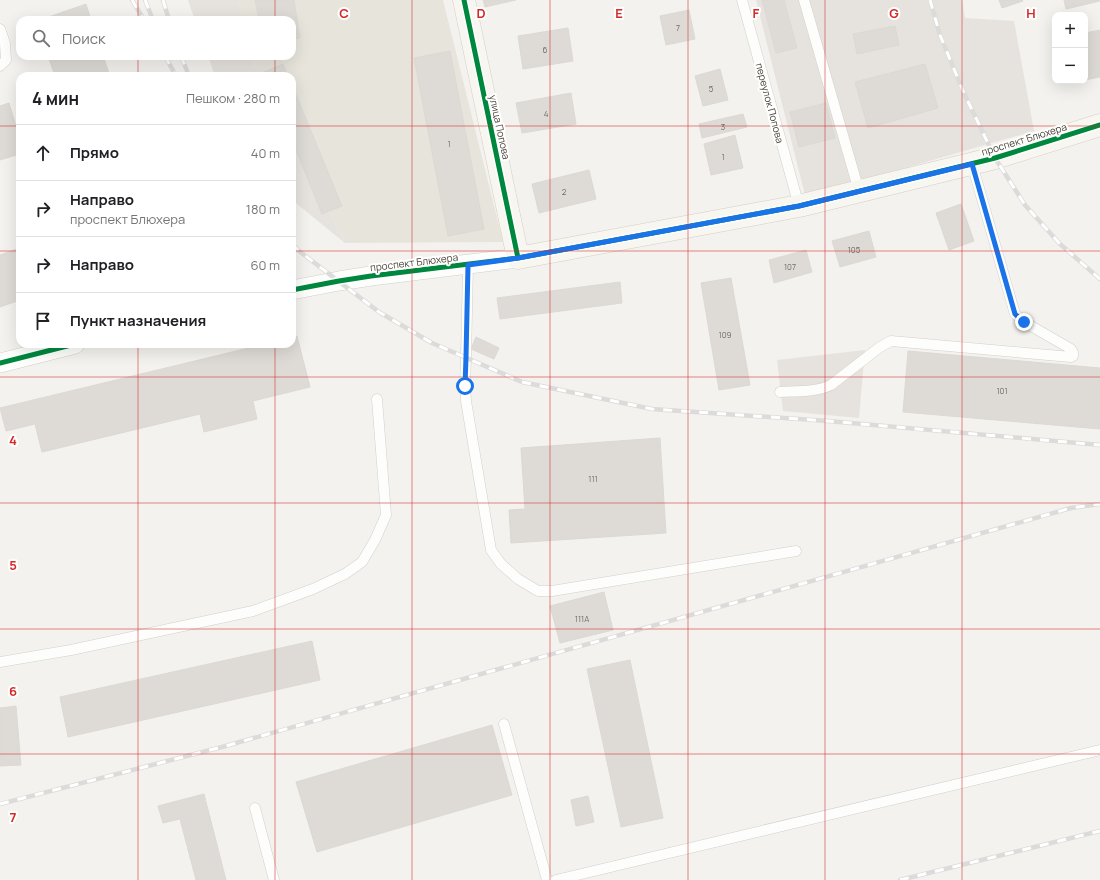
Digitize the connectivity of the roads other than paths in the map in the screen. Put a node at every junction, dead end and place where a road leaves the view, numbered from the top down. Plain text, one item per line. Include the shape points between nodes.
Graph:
1 (464, 0) edge
2 (742, 0) edge
3 (804, 0) edge
4 (0, 29) edge
5 (0, 66) edge
6 (1100, 125) edge
7 (972, 164) junction
8 (860, 191) junction
9 (799, 206) junction
10 (518, 258) junction
11 (468, 265) junction
12 (296, 289) edge
13 (59, 348) edge
14 (0, 363) edge
15 (780, 392) dead end
16 (377, 400) dead end
17 (796, 551) dead end
18 (0, 662) edge
19 (504, 724) dead end
20 (1100, 750) edge
21 (255, 808) dead end
22 (274, 880) edge
23 (547, 880) edge
24 (556, 880) edge

1 - 10 street, улица Попова
2 - 9 lane, переулок Попова
3 - 8 lane
4 - 5 lane via 5,43 6,60
6 - 7 street, проспект Блюхера
7 - 8 street, проспект Блюхера
7 - 15 lane via 1015,314 1024,322 1071,349 1073,356 891,341 824,388
8 - 9 street, проспект Блюхера
9 - 10 street, проспект Блюхера
10 - 11 street, проспект Блюхера
11 - 12 street, проспект Блюхера via 371,276
11 - 17 lane via 466,401 491,550 518,580 538,591 552,591
13 - 14 street
16 - 18 lane via 386,515 362,562 345,574 253,611 71,650
19 - 23 lane
20 - 24 lane
21 - 22 lane

